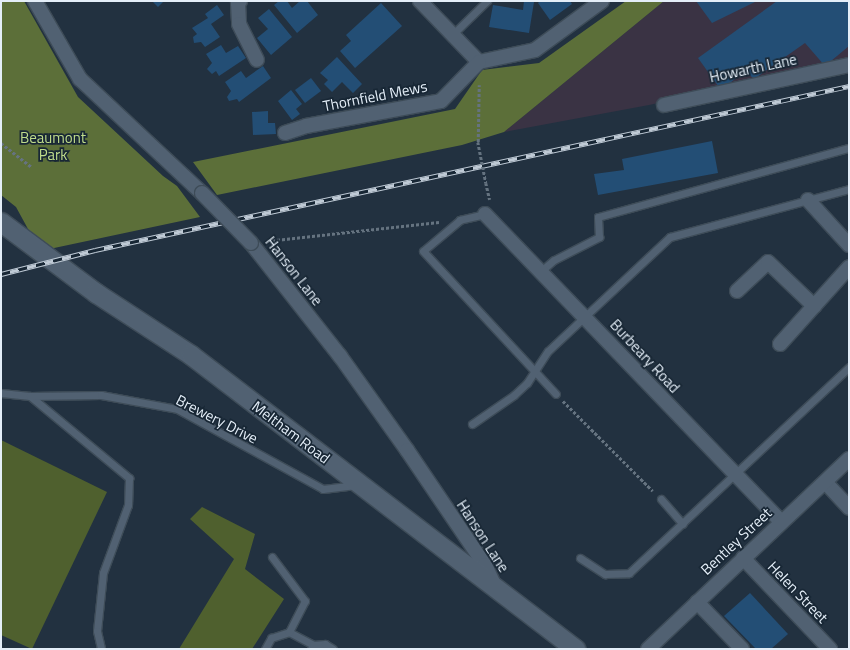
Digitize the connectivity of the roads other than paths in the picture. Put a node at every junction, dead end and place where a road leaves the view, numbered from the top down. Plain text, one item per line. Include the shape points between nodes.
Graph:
1 (34, 1) edge
2 (240, 1) edge
3 (420, 1) edge
4 (487, 1) edge
5 (602, 1) edge
6 (452, 35) junction
7 (257, 60) dead end
8 (479, 62) junction
9 (849, 65) edge
10 (664, 105) dead end
11 (285, 134) dead end
12 (849, 148) edge
13 (849, 189) edge
14 (808, 200) junction
15 (487, 208) joint
16 (1, 222) edge
17 (849, 245) edge
18 (849, 267) edge
19 (540, 272) junction
20 (737, 291) dead end
21 (814, 306) junction
22 (585, 317) junction
23 (780, 344) dead end
24 (849, 367) edge
25 (535, 370) junction
26 (1, 393) edge
27 (556, 394) road end
28 (30, 396) junction
29 (472, 424) dead end
30 (849, 459) edge
31 (734, 475) junction
32 (826, 483) junction
33 (361, 485) junction
34 (661, 500) road end
35 (849, 508) edge
36 (781, 522) junction
37 (683, 524) junction
38 (272, 557) dead end
39 (580, 558) dead end
40 (743, 558) junction
41 (496, 589) junction
42 (697, 602) junction
43 (289, 632) junction
44 (312, 647) edge
45 (101, 649) edge
46 (265, 649) edge
47 (333, 649) edge
48 (576, 649) edge
49 (648, 649) edge
50 (742, 649) edge
51 (830, 649) edge

1 - 41 street, Hanson Lane, bridge via 80,79 202,193 251,243 340,356 485,565
2 - 7 street via 239,24
3 - 6 street
4 - 6 lane
5 - 8 street via 535,50
6 - 8 street
8 - 11 street, Thornfield Mews via 441,101 306,126
9 - 10 street, Howarth Lane
12 - 19 lane via 598,217 599,237 554,260
13 - 14 lane
14 - 17 street
14 - 22 lane via 670,236
15 - 19 street, Burbeary Road
15 - 25 lane via 460,220 423,251
16 - 33 main road, Meltham Road via 96,292 191,355
18 - 21 street
19 - 22 street, Burbeary Road
20 - 21 street via 768,262
21 - 23 street
22 - 25 lane via 548,351
22 - 31 street, Burbeary Road
24 - 31 lane
25 - 27 lane
25 - 29 lane via 527,383 514,395
26 - 28 lane, Brewery Drive
28 - 33 lane, Brewery Drive via 101,395 177,409 323,489
28 - 45 lane via 129,478 128,505 103,573 97,632
30 - 32 street, Bentley Street
31 - 36 street, Burbeary Road
31 - 37 lane
32 - 35 street
32 - 36 street, Bentley Street
33 - 41 main road, Meltham Road
34 - 37 lane
36 - 40 street, Bentley Street
37 - 39 lane via 629,573 605,574
38 - 43 lane via 305,601
40 - 42 street, Bentley Street
40 - 51 street, Helen Street
41 - 48 main road, Meltham Road
42 - 49 street, Bentley Street
42 - 50 street
43 - 44 lane
43 - 46 lane via 271,638
44 - 47 lane via 325,644

